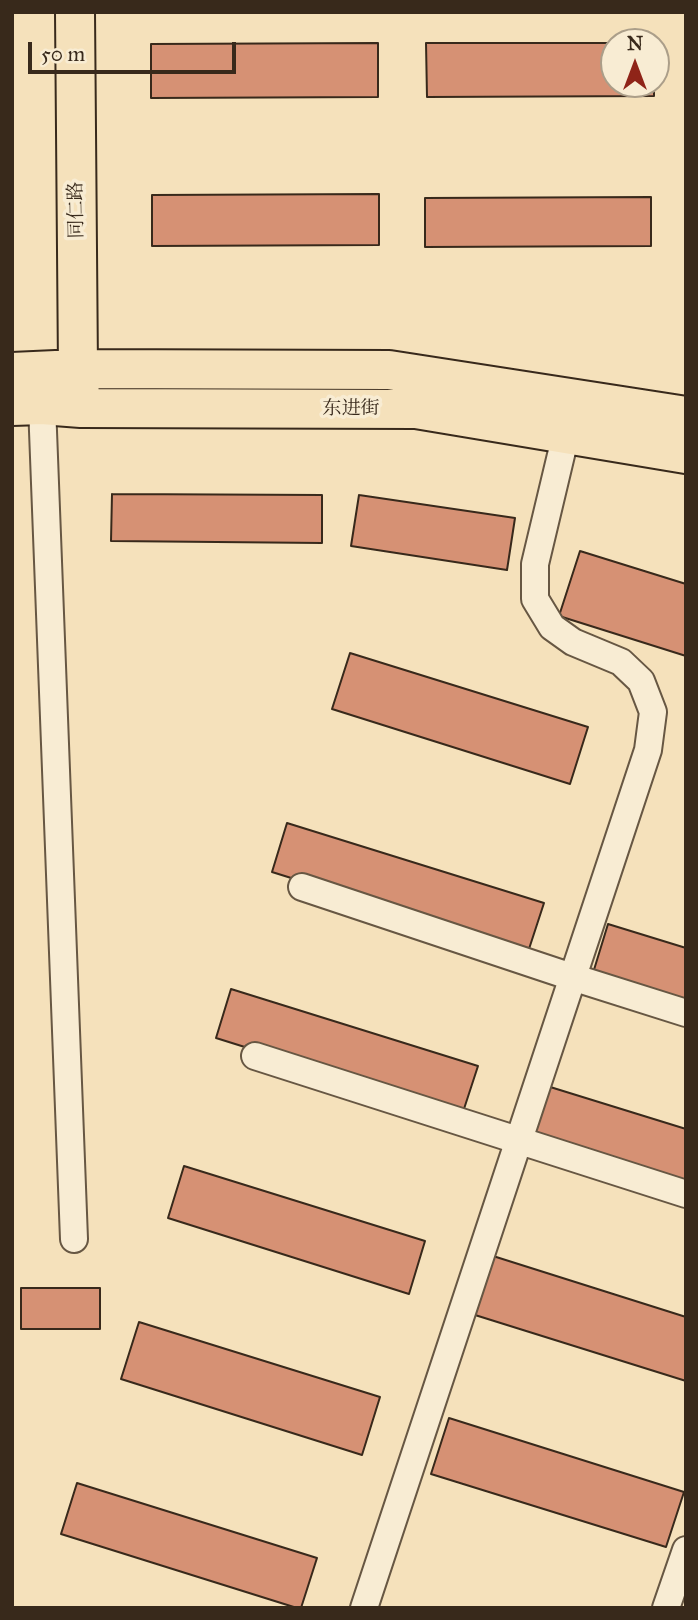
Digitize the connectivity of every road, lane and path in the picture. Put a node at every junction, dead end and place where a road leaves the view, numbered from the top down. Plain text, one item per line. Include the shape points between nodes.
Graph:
1 (51, 12) edge
2 (75, 12) edge
3 (12, 372) edge
4 (55, 394) edge
5 (686, 416) edge
6 (566, 434) junction
7 (686, 454) edge
8 (302, 887) dead end
9 (572, 977) junction
10 (686, 1013) edge
11 (255, 1056) dead end
12 (519, 1139) junction
13 (686, 1194) edge
14 (74, 1239) dead end
15 (686, 1549) edge
16 (364, 1608) edge
17 (666, 1608) edge

1 - 4 main road, 同仁路
2 - 4 main road, 同仁路
3 - 4 main road, 东进街
4 - 5 main road, 东进街 via 388,370
4 - 6 main road, 东进街 via 416,410
4 - 14 street
6 - 7 main road, 东进街
6 - 9 street via 535,565 535,599 552,627 573,642 621,662 640,681 653,712 648,750
8 - 9 street
9 - 10 street
9 - 12 street
11 - 12 street
12 - 13 street
12 - 16 street
15 - 17 street

